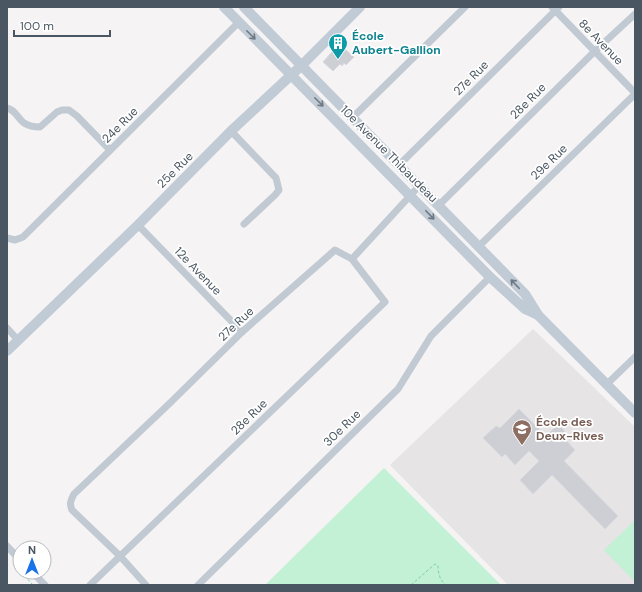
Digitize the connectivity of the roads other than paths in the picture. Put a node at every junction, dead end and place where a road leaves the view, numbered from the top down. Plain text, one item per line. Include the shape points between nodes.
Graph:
1 (224, 7) edge
2 (244, 7) edge
3 (360, 7) edge
4 (465, 7) edge
5 (556, 8) edge
6 (635, 14) edge
7 (239, 22) junction
8 (595, 51) junction
9 (302, 65) junction
10 (292, 75) junction
11 (635, 93) edge
12 (7, 108) edge
13 (353, 117) junction
14 (231, 131) junction
15 (110, 150) junction
16 (398, 165) junction
17 (419, 186) junction
18 (410, 195) junction
19 (439, 205) junction
20 (244, 224) dead end
21 (138, 225) junction
22 (7, 238) edge
23 (478, 247) junction
24 (352, 259) junction
25 (490, 277) junction
26 (538, 315) junction
27 (7, 328) edge
28 (242, 332) junction
29 (18, 340) junction
30 (7, 351) edge
31 (635, 357) edge
32 (607, 384) junction
33 (635, 413) edge
34 (120, 556) junction
35 (90, 585) edge
36 (146, 585) edge
37 (198, 585) edge

1 - 7 street, 10e Avenue Thibaudeau
2 - 9 street, 10e Avenue Thibaudeau
3 - 9 street, 25e Rue
4 - 13 street
5 - 8 street, 8e Avenue
5 - 16 street, 27e Rue
6 - 8 street, 28e Rue
7 -> 10 street, 10e Avenue Thibaudeau
7 - 15 street, 24e Rue
8 - 11 street, 8e Avenue
8 - 19 street, 28e Rue
9 - 10 street, 25e Rue
9 - 13 street, 10e Avenue Thibaudeau
10 - 14 street, 25e Rue
10 -> 18 street, 10e Avenue Thibaudeau
11 - 23 street, 29e Rue
12 - 15 street via 12,109 24,123 34,127 40,127 62,110 69,110
13 - 16 street, 10e Avenue Thibaudeau
14 - 20 street via 276,178 279,190
14 - 21 street, 25e Rue
15 - 22 street, 24e Rue via 23,237 15,240
16 - 17 street, 10e Avenue Thibaudeau
17 - 18 street
17 - 19 street, 10e Avenue Thibaudeau
18 - 24 street
18 -> 25 street, 10e Avenue Thibaudeau
19 - 23 street, 10e Avenue Thibaudeau
21 - 28 street, 12e Avenue
21 - 29 street, 25e Rue
26 -> 23 street, 10e Avenue Thibaudeau via 525,294
24 - 28 street, 27e Rue via 335,250
24 - 34 street, 28e Rue via 385,302
25 - 26 street, 10e Avenue Thibaudeau via 525,309
25 - 37 street, 30e Rue via 431,336 398,389
26 - 32 street, 10e Avenue Thibaudeau
27 - 29 street
28 - 34 street, 27e Rue via 70,500 72,510
29 - 30 street, 25e Rue
31 - 32 street
32 - 33 street, 10e Avenue Thibaudeau
34 - 35 street, 28e Rue
34 - 36 street

